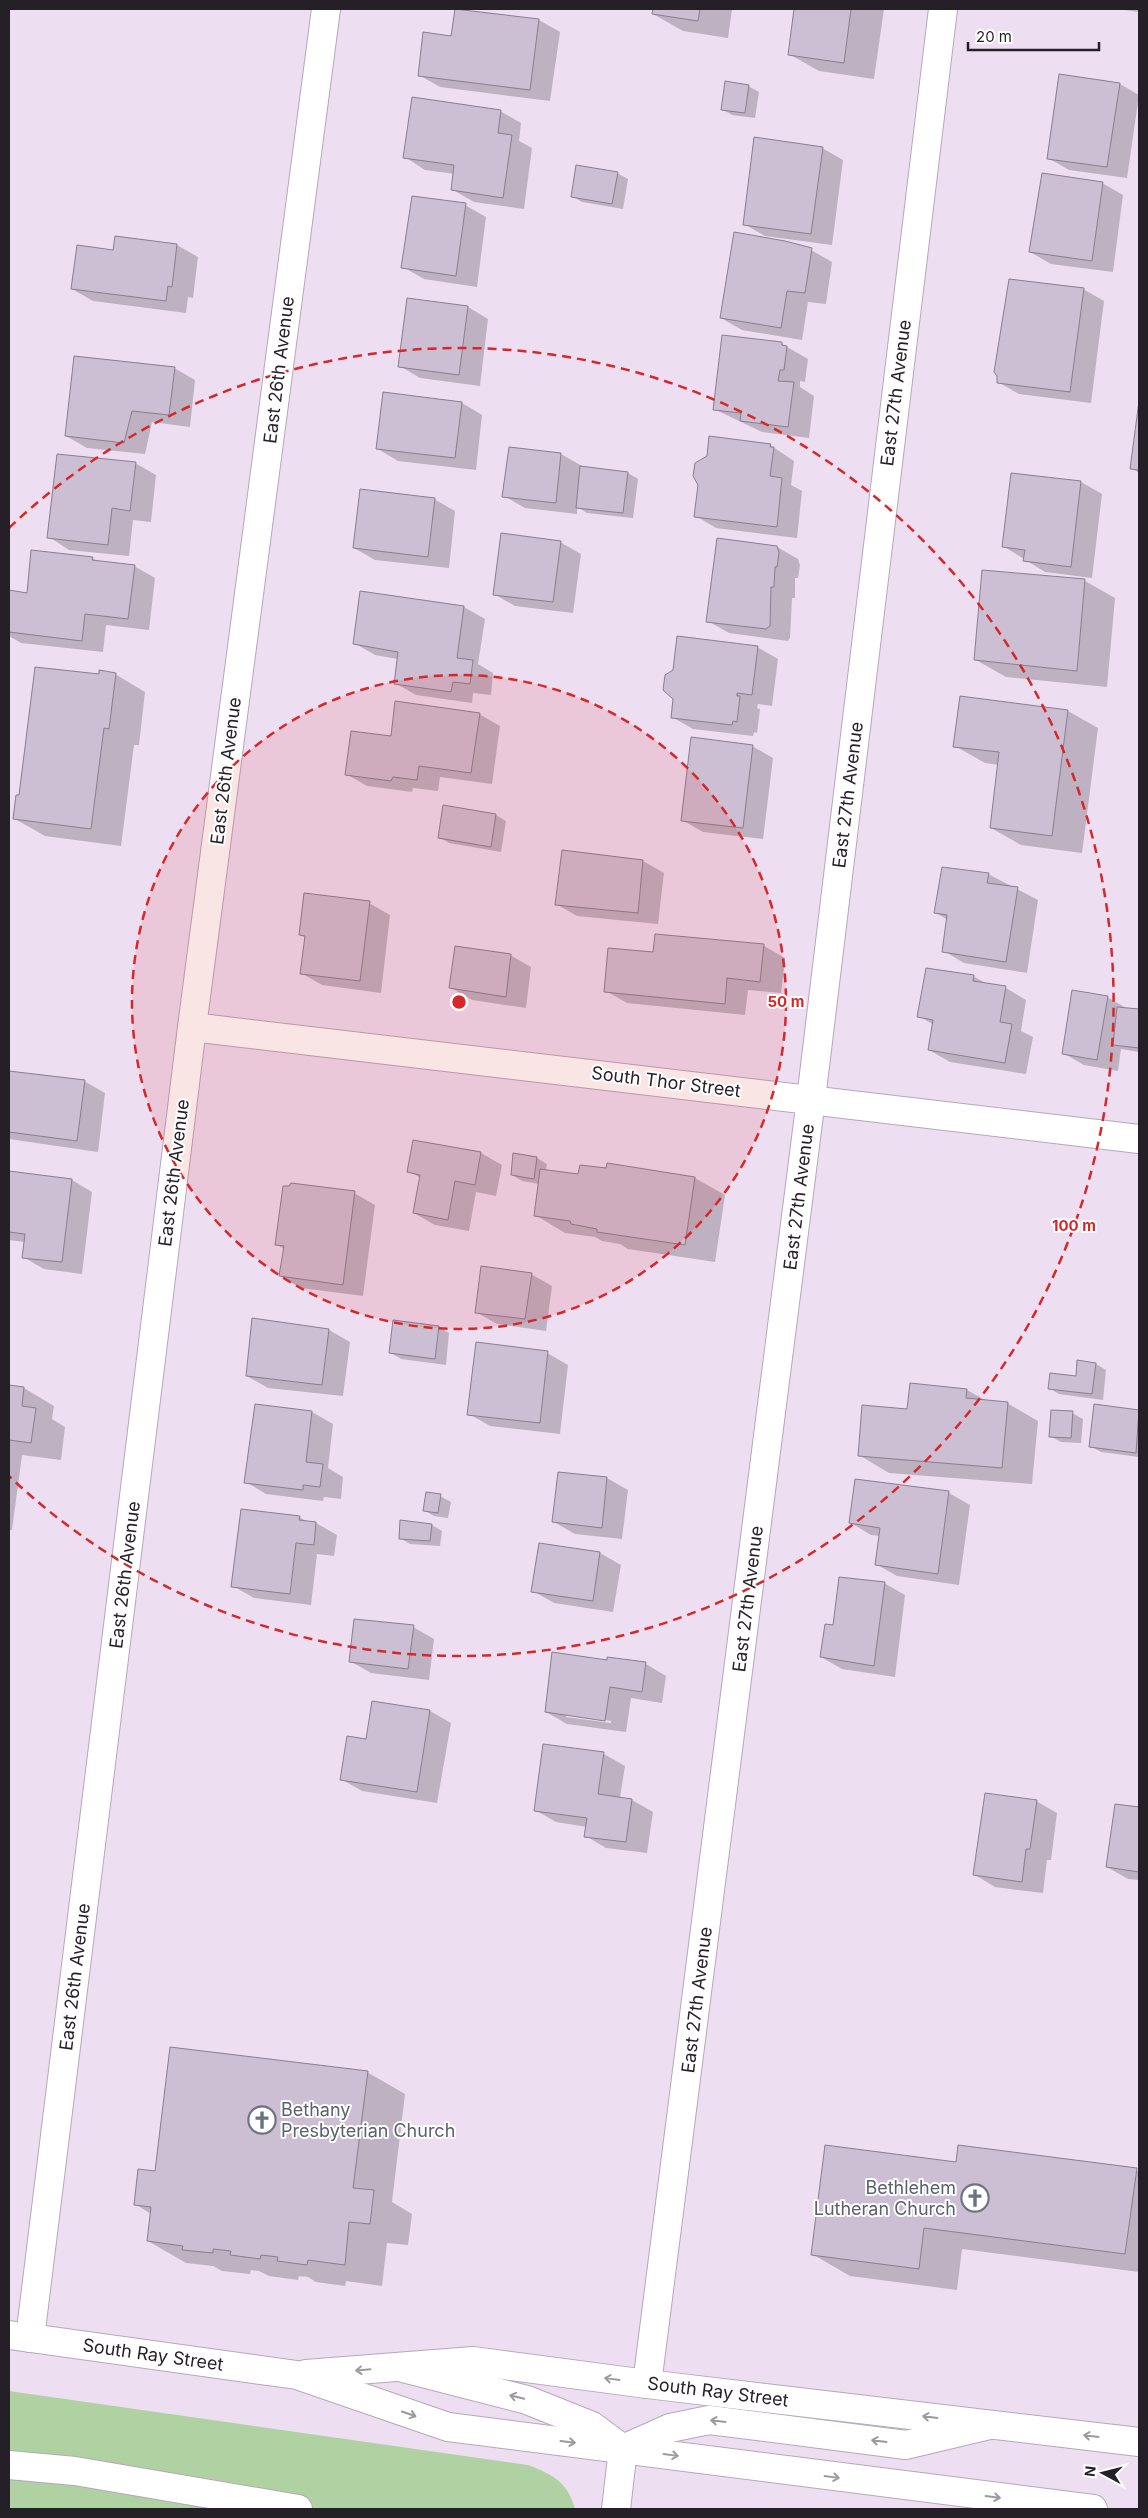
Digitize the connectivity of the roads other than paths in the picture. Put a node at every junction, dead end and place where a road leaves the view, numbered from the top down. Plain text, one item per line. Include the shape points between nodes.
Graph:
1 (326, 9) edge
2 (943, 9) edge
3 (192, 1027) junction
4 (811, 1099) junction
5 (1139, 1139) edge
6 (19, 2337) edge
7 (398, 2367) junction
8 (297, 2375) junction
9 (647, 2384) junction
10 (995, 2424) junction
11 (1139, 2442) edge
12 (623, 2449) junction
13 (9, 2465) edge
14 (298, 2509) edge
15 (616, 2509) edge
16 (1093, 2509) edge

1 - 3 street, East 26th Avenue
2 - 4 street, East 27th Avenue
3 - 4 street, South Thor Street
3 - 6 street, East 26th Avenue
4 - 5 street, South Thor Street
4 - 9 street, East 27th Avenue
6 - 8 street, South Ray Street
7 -> 8 street, South Ray Street
9 -> 7 street, South Ray Street via 473,2361
12 -> 7 street via 592,2426 527,2400
8 -> 12 street, South Ray Street via 448,2427
10 -> 9 street, South Ray Street
11 -> 10 street, South Ray Street
10 -> 12 street via 906,2444 709,2420 670,2428
12 - 15 street
12 -> 16 street, South Ray Street
13 - 14 street via 74,2471

